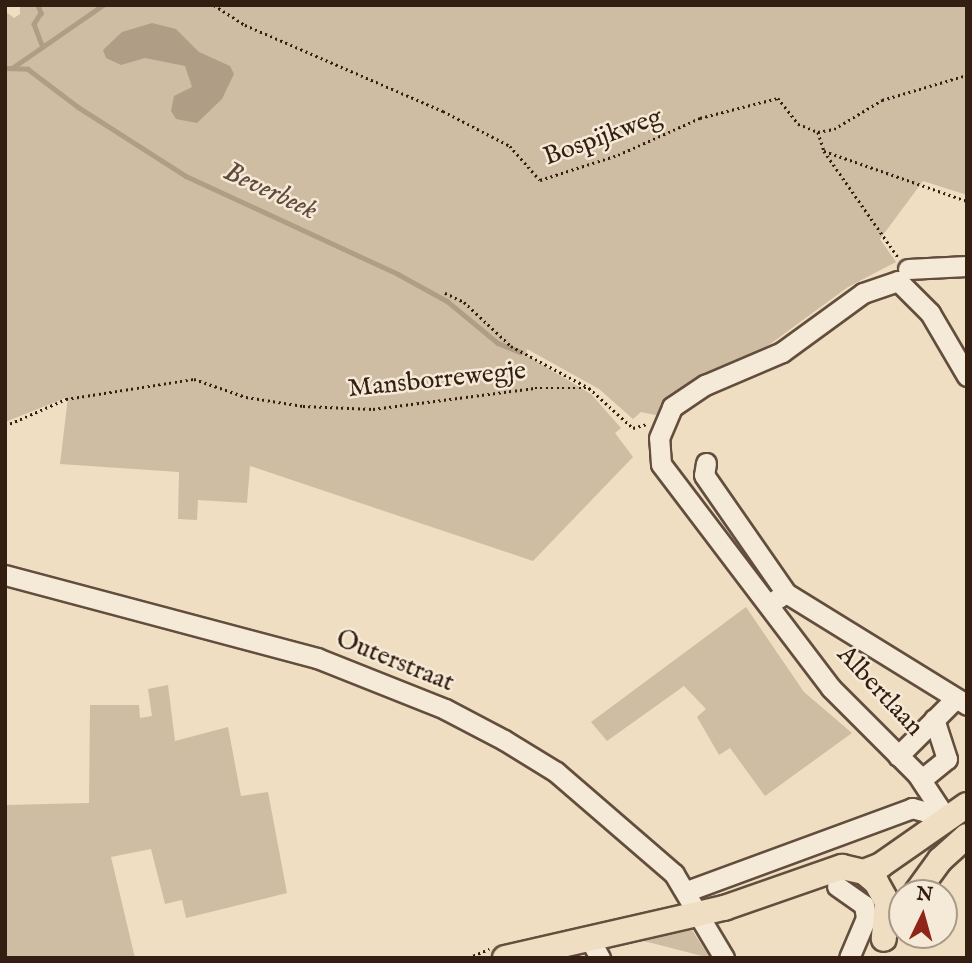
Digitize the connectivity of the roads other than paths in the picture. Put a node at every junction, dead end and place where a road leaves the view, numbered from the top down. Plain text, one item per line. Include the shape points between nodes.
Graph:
1 (960, 265) edge
2 (908, 269) road end
3 (967, 376) edge
4 (706, 463) dead end
5 (5, 575) edge
6 (778, 599) junction
7 (961, 702) edge
8 (934, 719) junction
9 (898, 755) junction
10 (922, 779) junction
11 (967, 804) edge
12 (946, 818) junction
13 (967, 836) edge
14 (863, 872) junction
15 (926, 879) edge
16 (837, 886) dead end
17 (687, 891) junction
18 (699, 915) junction
19 (594, 948) edge
20 (880, 949) edge
21 (505, 958) edge
22 (724, 958) edge
23 (849, 958) edge

1 - 2 street
3 - 6 street via 930,313 898,281 863,293 782,352 705,385 672,407 664,418 660,464
4 - 6 street via 704,475
5 - 17 street, Outerstraat via 317,658 445,709 556,772 654,853
6 - 7 street
6 - 9 street, Albertlaan via 831,688
7 - 8 street
8 - 9 street
8 - 10 street via 947,759
9 - 10 street, Albertlaan
10 - 12 street, Albertlaan
11 - 12 main road
12 - 14 main road via 881,865
12 - 17 street via 912,808
13 - 15 main road
14 - 18 main road via 842,867
14 - 20 main road via 876,882 887,902
16 - 23 street via 864,905 866,918
17 - 18 street, Outerstraat
18 - 19 main road
18 - 22 street, Outerstraat
19 - 21 main road

